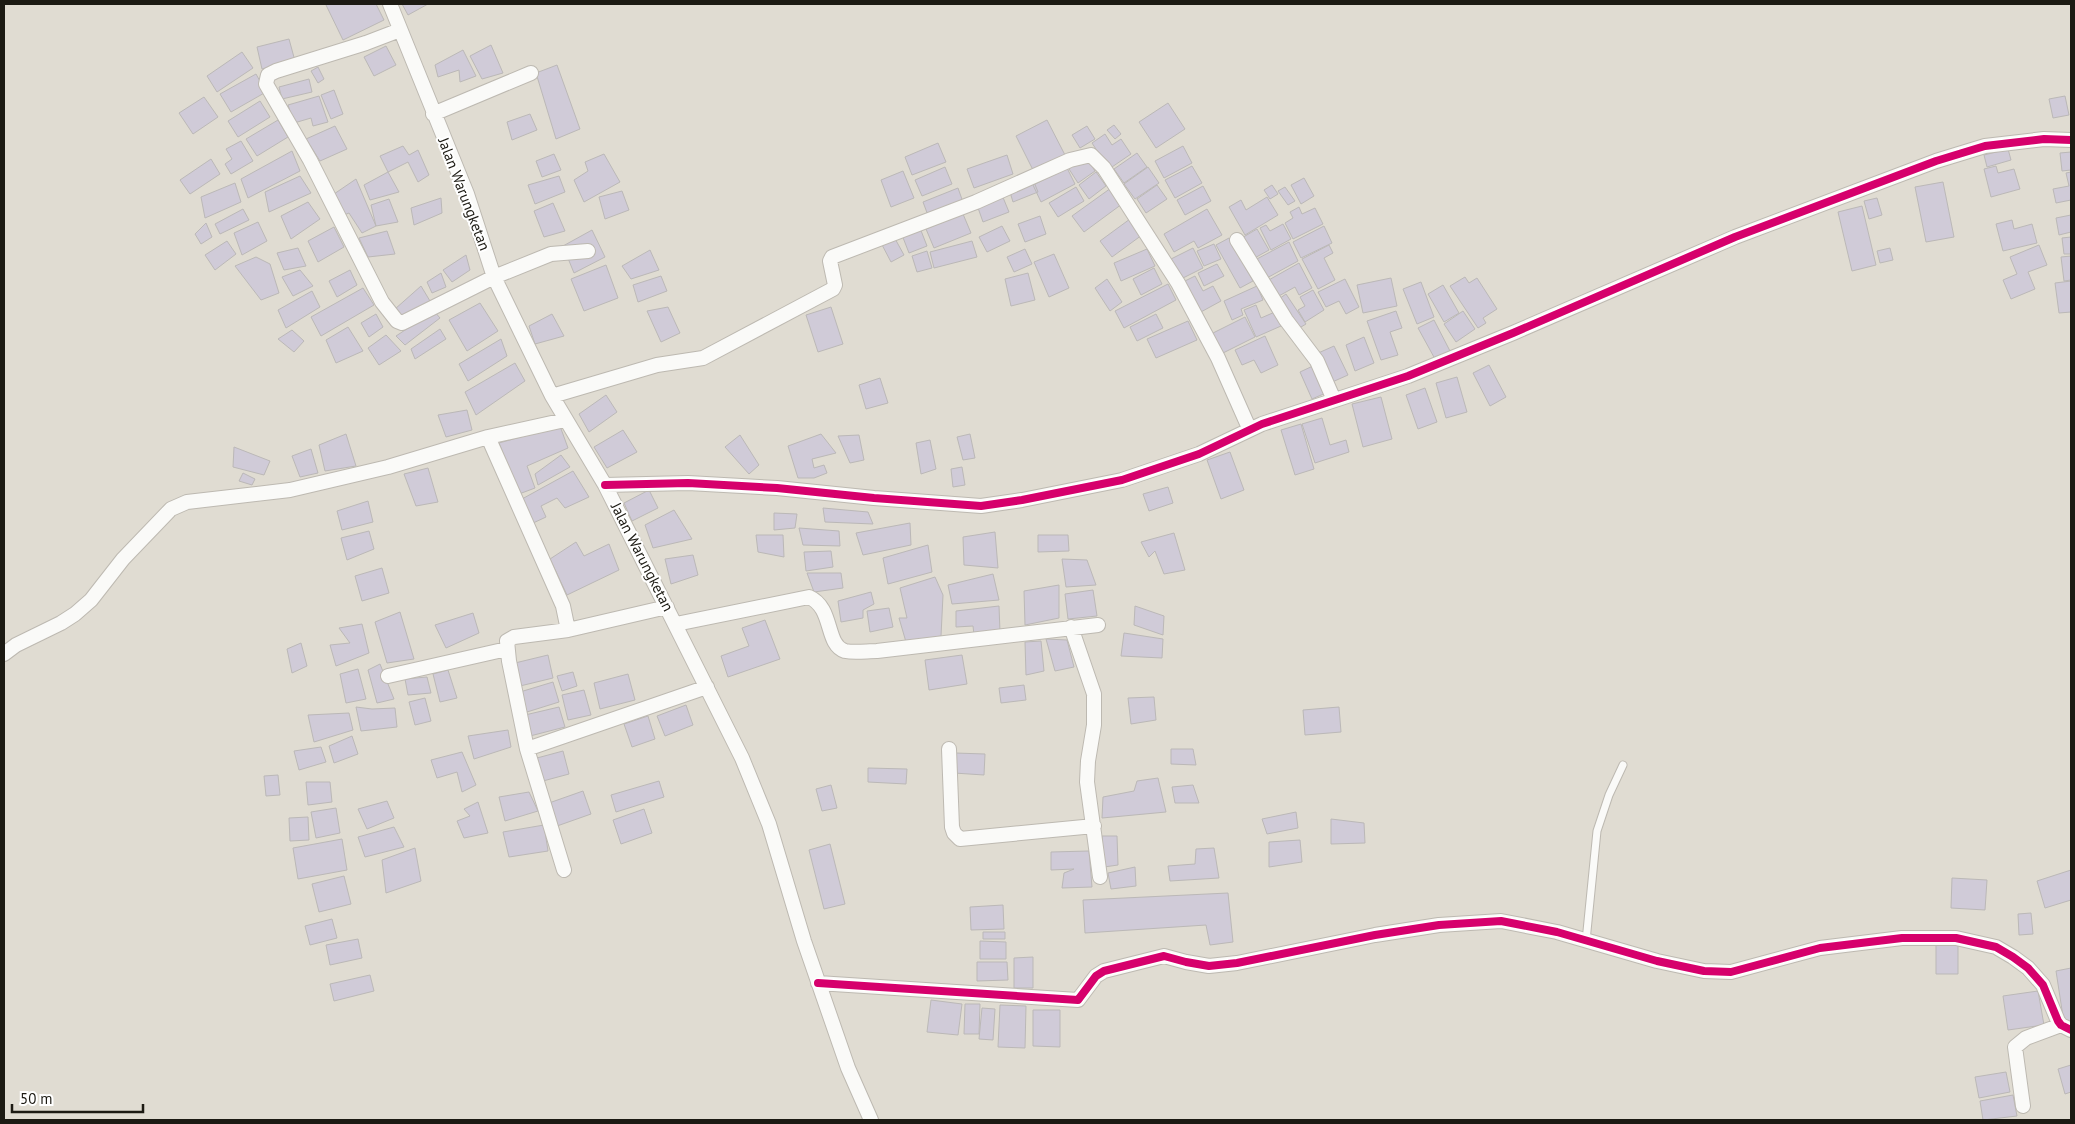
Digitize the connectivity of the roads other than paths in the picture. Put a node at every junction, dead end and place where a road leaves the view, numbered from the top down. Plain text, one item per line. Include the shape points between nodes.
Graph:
1 (390, 4) edge
2 (400, 30) junction
3 (531, 74) dead end
4 (433, 114) junction
5 (2071, 140) edge
6 (1237, 240) dead end
7 (588, 251) dead end
8 (494, 277) junction
9 (552, 396) junction
10 (1334, 400) junction
11 (566, 420) junction
12 (1249, 428) junction
13 (488, 437) junction
14 (604, 485) junction
15 (667, 607) junction
16 (676, 624) junction
17 (1098, 625) dead end
18 (1071, 627) junction
19 (568, 630) junction
20 (507, 649) junction
21 (4, 654) edge
22 (388, 676) dead end
23 (707, 687) junction
24 (527, 749) junction
25 (949, 749) dead end
26 (1623, 765) dead end
27 (1094, 826) junction
28 (564, 870) dead end
29 (1100, 877) dead end
30 (1586, 941) junction
31 (818, 983) junction
32 (2066, 1027) edge
33 (2023, 1106) dead end
34 (871, 1120) edge

1 - 2 street, Jalan Warungketan
2 - 4 street, Jalan Warungketan
2 - 8 street via 276,71 268,76 266,84 310,160 382,302 397,321 402,323
3 - 4 street
4 - 8 street, Jalan Warungketan via 467,194
5 - 10 street via 2044,139 1985,146 1936,162 1735,237 1408,376
6 - 10 street via 1286,320 1317,362
7 - 8 street via 551,254
8 - 9 street, Jalan Warungketan
9 - 11 street, Jalan Warungketan
9 - 12 street via 648,367 703,358 833,289 836,284 830,261 832,257 976,202 1070,160 1091,155 1104,168 1178,283 1218,358
10 - 12 street
11 - 13 street
11 - 14 street, Jalan Warungketan
12 - 14 street via 1199,454 1122,480 981,506 688,483
13 - 19 street via 563,606
13 - 21 street via 388,467 290,490 187,502 171,509 75,614
14 - 15 street, Jalan Warungketan
15 - 16 street, Jalan Warungketan
15 - 19 street
16 - 18 street via 809,597 823,608 837,646 848,651 877,651
16 - 23 street, Jalan Warungketan
17 - 18 street
18 - 27 street via 1094,694 1087,782
19 - 20 street via 514,637 508,641
20 - 22 street
20 - 24 street
23 - 24 street
23 - 31 street, Jalan Warungketan via 742,758 769,824
24 - 28 street
25 - 27 street via 952,827 960,839
26 - 30 lane via 1597,831
27 - 29 street
30 - 31 street via 1501,921 1384,933 1209,966 1164,956 1104,971 1096,976 1078,1000
30 - 32 street via 1704,971 1732,972 1820,948 1902,938 1956,938 1996,947 2028,968 2044,985
31 - 34 street, Jalan Warungketan via 848,1068
32 - 33 street via 2026,1038 2015,1048

